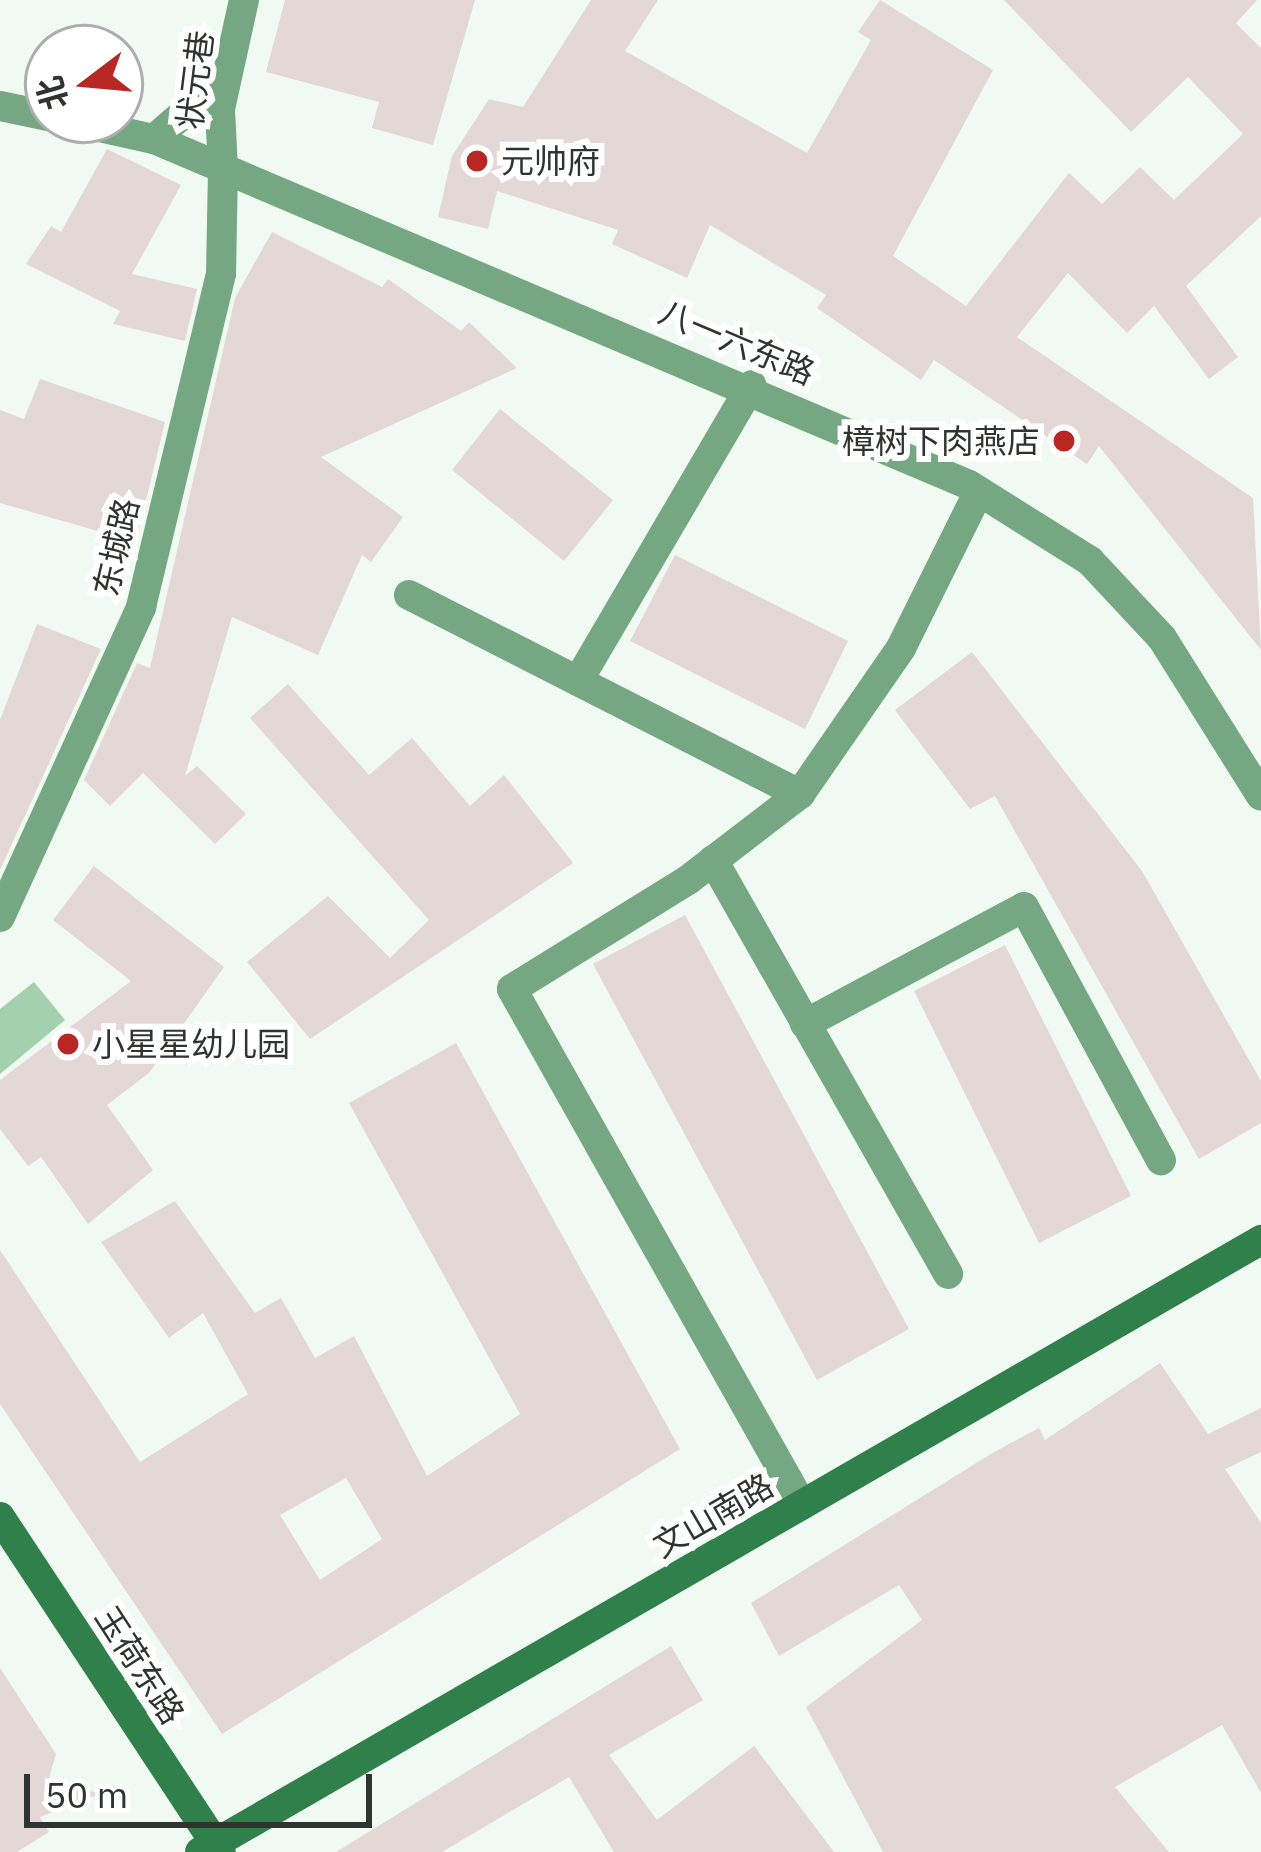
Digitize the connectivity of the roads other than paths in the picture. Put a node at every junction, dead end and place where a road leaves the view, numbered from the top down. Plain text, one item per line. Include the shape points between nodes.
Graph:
1 (244, 0) edge
2 (225, 78) junction
3 (144, 137) edge
4 (154, 139) junction
5 (223, 169) junction
6 (752, 386) junction
7 (979, 491) junction
8 (409, 596) dead end
9 (578, 681) junction
10 (800, 794) junction
11 (1261, 796) edge
12 (713, 860) junction
13 (0, 917) edge
14 (806, 1024) junction
15 (1161, 1160) dead end
16 (1261, 1240) edge
17 (947, 1274) dead end
18 (802, 1505) junction
19 (0, 1517) edge
20 (212, 1849) edge

1 - 2 street, 状元巷
2 - 4 street
2 - 5 street, 状元巷
3 - 4 street, 八一六东路
4 - 5 street, 八一六东路
5 - 6 street, 八一六东路
5 - 13 street, 东城路 via 221,274 140,607
6 - 7 street, 八一六东路
6 - 9 street
7 - 10 street via 901,648
7 - 11 street, 八一六东路 via 1090,561 1162,638
8 - 9 street
9 - 10 street
10 - 12 street
12 - 14 street
12 - 18 street via 512,989
14 - 15 street via 1024,907
14 - 17 street
16 - 18 main road, 文山南路
18 - 20 main road, 文山南路
19 - 20 main road, 玉荷东路

